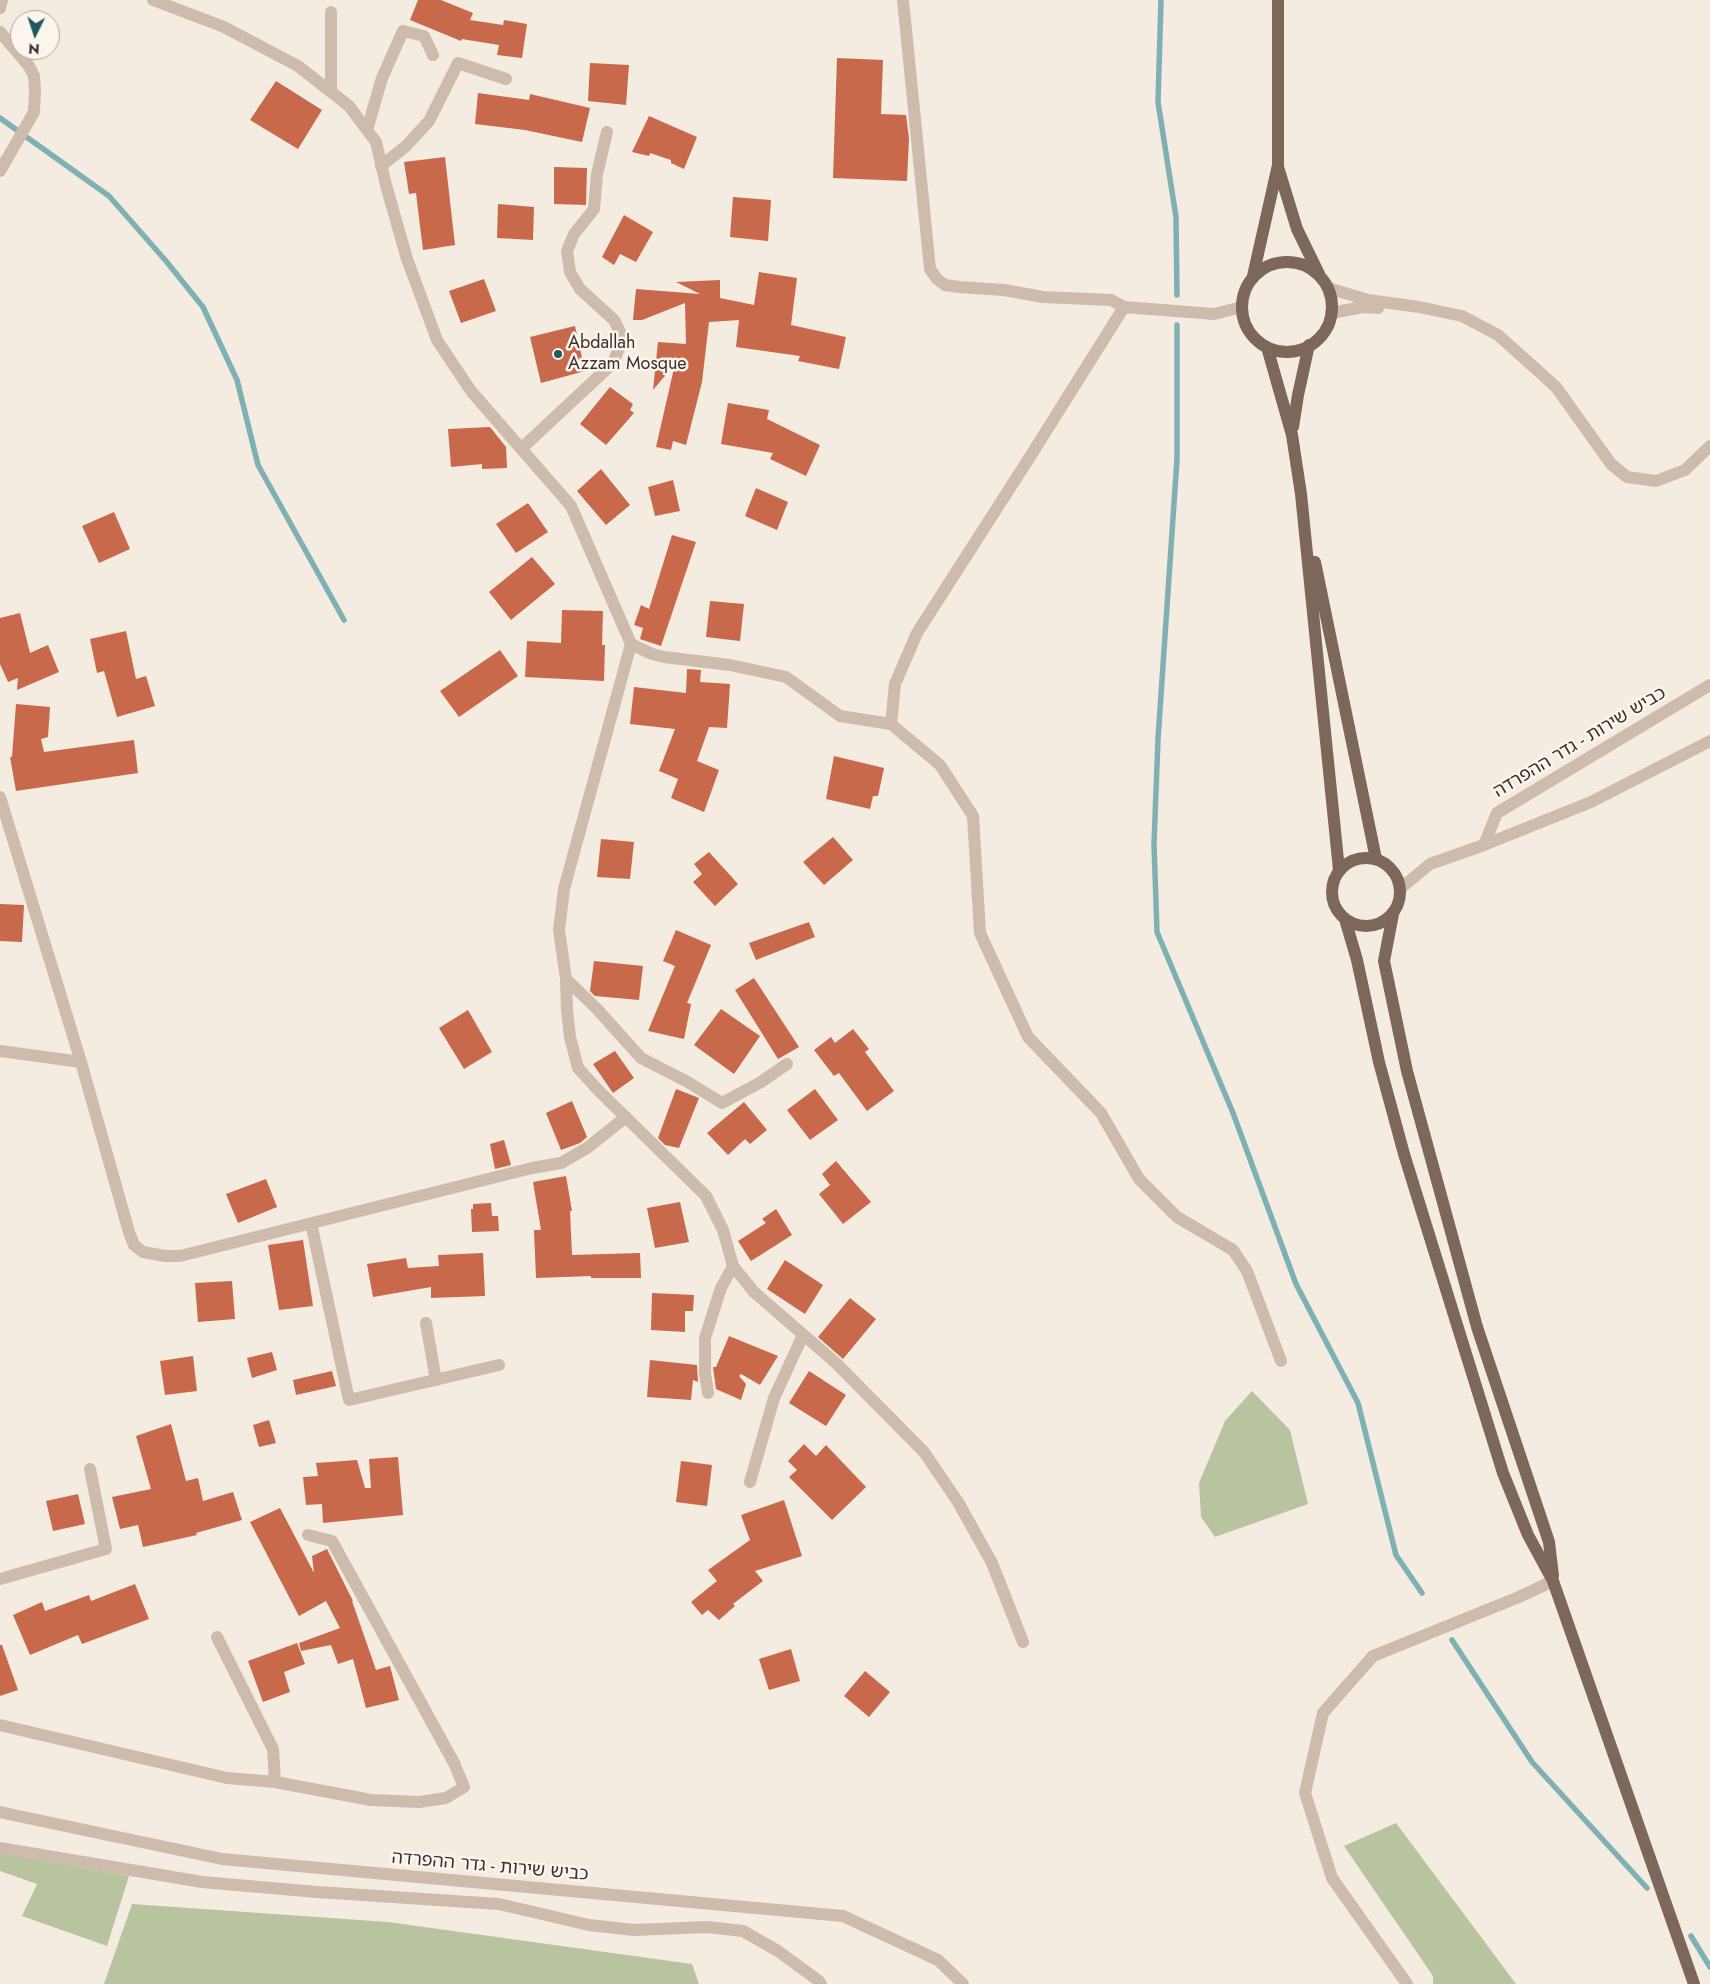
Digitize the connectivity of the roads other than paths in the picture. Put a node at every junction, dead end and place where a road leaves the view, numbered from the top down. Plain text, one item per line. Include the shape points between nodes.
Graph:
1 (2, 0) edge
2 (153, 0) edge
3 (904, 0) edge
4 (1278, 0) edge
5 (179, 4) edge
6 (0, 8) edge
7 (331, 12) dead end
8 (0, 32) edge
9 (433, 55) dead end
10 (506, 79) dead end
11 (331, 91) junction
12 (367, 130) junction
13 (607, 132) dead end
14 (1278, 165) junction
15 (382, 166) junction
16 (0, 171) edge
17 (1253, 276) junction
18 (1324, 283) junction
19 (1242, 306) junction
20 (1124, 307) junction
21 (1331, 313) junction
22 (1498, 335) junction
23 (1309, 346) junction
24 (1267, 347) junction
25 (1292, 435) junction
26 (1710, 446) edge
27 (522, 448) junction
28 (1301, 494) junction
29 (632, 644) junction
30 (1710, 686) edge
31 (891, 724) junction
32 (1710, 741) edge
33 (0, 797) edge
34 (1484, 845) junction
35 (1376, 859) junction
36 (1339, 870) junction
37 (1401, 888) junction
38 (1393, 914) junction
39 (1345, 919) junction
40 (566, 979) junction
41 (0, 1052) edge
42 (81, 1062) junction
43 (787, 1064) dead end
44 (626, 1117) junction
45 (1427, 1148) junction
46 (1404, 1154) junction
47 (311, 1223) junction
48 (734, 1266) junction
49 (426, 1323) dead end
50 (803, 1335) junction
51 (1281, 1362) dead end
52 (499, 1365) dead end
53 (436, 1380) junction
54 (708, 1393) dead end
55 (90, 1469) dead end
56 (750, 1482) dead end
57 (308, 1535) dead end
58 (0, 1579) edge
59 (1553, 1581) junction
60 (217, 1637) dead end
61 (1023, 1642) dead end
62 (0, 1725) edge
63 (275, 1782) junction
64 (0, 1812) edge
65 (0, 1848) edge
66 (820, 1984) edge
67 (963, 1984) edge
68 (1407, 1984) edge
69 (1694, 1984) edge

1 - 6 street
2 - 5 street
3 - 20 street via 930,268 937,279 946,285 1004,290 1043,298 1111,300
4 - 14 main road
5 - 11 street via 298,66
7 - 11 street
8 - 16 street via 29,66 34,76 35,91 34,112
9 - 12 street via 424,36 403,30 382,78
10 - 15 street via 458,63 429,121
11 - 12 street via 350,106
12 - 15 street via 376,142
13 - 27 street via 596,174 594,209 574,234 567,251 570,272 580,289 614,320 623,338 613,363
14 - 17 main road
14 - 18 main road via 1297,229
15 - 27 street via 407,259 437,340 471,391
17 - 18 main road via 1279,262 1294,262 1309,268
17 - 19 main road via 1246,286
18 - 21 main road via 1331,300
18 - 22 street via 1368,300 1462,316
19 - 20 street via 1214,314
19 - 24 main road via 1247,328
20 - 31 street via 917,633 895,684
21 - 22 street via 1362,307 1411,310 1448,318
21 - 23 main road via 1320,337
22 - 26 street via 1556,387 1611,464 1627,477 1656,481 1678,473
23 - 24 main road via 1281,351
23 - 25 main road
24 - 25 main road
25 - 28 main road
27 - 29 street via 571,506
28 - 35 main road
28 - 36 main road
29 - 31 street via 664,657 730,665 786,677 840,716
29 - 40 street via 564,889 559,930
30 - 34 street, כביש שירות - גדר ההפרדה via 1497,813
31 - 51 street via 940,765 973,816 980,933 1028,1037 1101,1114 1139,1179 1177,1217 1233,1250 1247,1271
32 - 34 street via 1591,802
33 - 42 street
34 - 37 street via 1430,864
35 - 36 main road via 1362,858
35 - 37 main road via 1388,865
36 - 39 main road via 1332,896 1336,909
37 - 38 main road via 1400,902
38 - 39 main road via 1370,926 1357,925
38 - 45 main road via 1384,961
39 - 46 main road
40 - 43 street via 597,1008 641,1058 722,1104
40 - 44 street via 570,1037 578,1068
41 - 42 street
42 - 47 street via 129,1232 134,1245 143,1252 180,1256
44 - 47 street via 587,1148 561,1163
44 - 48 street via 706,1196 723,1230
45 - 46 main road via 1422,1154
45 - 59 main road via 1478,1327 1549,1542
46 - 59 main road via 1503,1473 1528,1535
47 - 53 street via 349,1400
48 - 50 street via 754,1292
48 - 54 street via 721,1288 705,1338
49 - 53 street
50 - 56 street via 774,1398
50 - 61 street via 836,1363 924,1452 958,1502 992,1563
52 - 53 street
55 - 58 street via 106,1549
57 - 63 street via 332,1541 454,1763 464,1787 446,1798 419,1802 370,1800
59 - 68 street via 1373,1656 1322,1713 1305,1793 1332,1878
59 - 69 main road
60 - 63 street via 273,1750
62 - 63 street via 227,1778
64 - 67 street, כביש שירות - גדר ההפרדה via 222,1859 843,1916 938,1960
65 - 66 street via 202,1882 499,1904 590,1925 634,1930 707,1927 743,1930 778,1951

